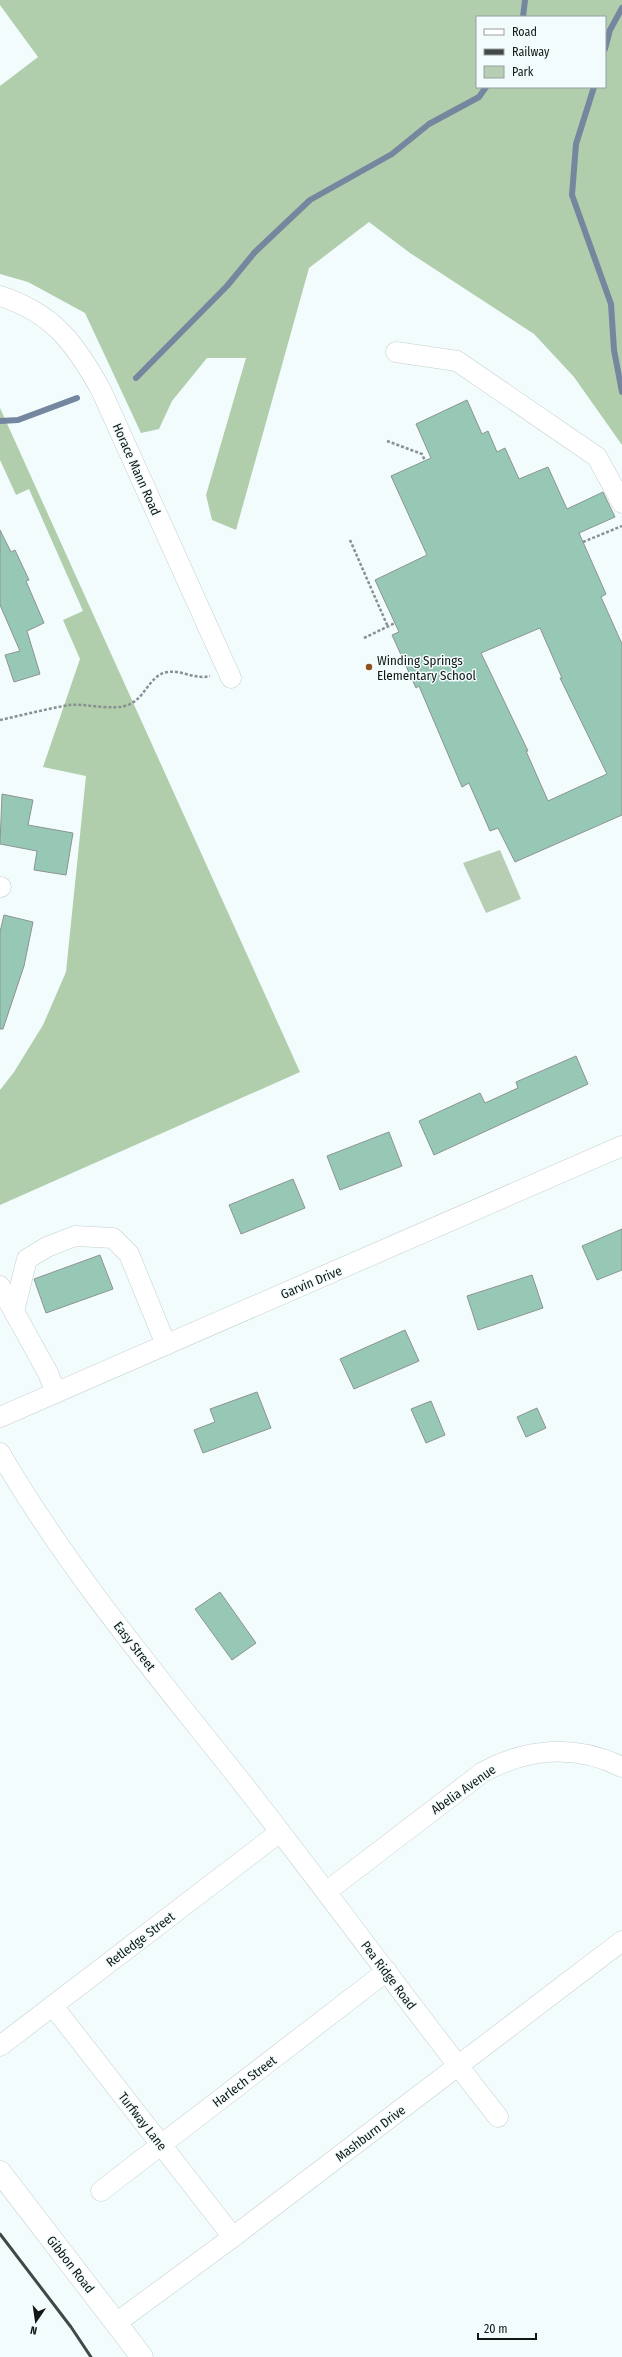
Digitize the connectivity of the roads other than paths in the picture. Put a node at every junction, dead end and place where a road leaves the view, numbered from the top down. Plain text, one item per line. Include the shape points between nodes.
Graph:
1 (0, 296) edge
2 (396, 352) dead end
3 (622, 502) edge
4 (223, 676) road end
5 (622, 1146) edge
6 (0, 1286) edge
7 (14, 1311) junction
8 (166, 1345) junction
9 (56, 1393) junction
10 (0, 1417) edge
11 (0, 1453) edge
12 (622, 1767) edge
13 (280, 1832) junction
14 (326, 1892) junction
15 (622, 1941) edge
16 (387, 1972) junction
17 (53, 2006) junction
18 (0, 2046) edge
19 (457, 2065) junction
20 (498, 2117) dead end
21 (161, 2144) junction
22 (0, 2172) edge
23 (101, 2191) dead end
24 (233, 2238) junction
25 (116, 2323) junction
26 (142, 2357) edge

1 - 4 street, Horace Mann Road via 38,313 64,333 82,356 101,390
2 - 3 street via 457,361 597,457
5 - 8 street, Garvin Drive
6 - 7 street
7 - 8 street via 27,1260 47,1246 75,1236 113,1238 129,1254
7 - 9 street
8 - 9 street, Garvin Drive
9 - 10 street, Garvin Drive
11 - 13 street, Easy Street via 53,1537 104,1607
12 - 14 street, Abelia Avenue via 595,1756 562,1751 529,1754 498,1764 483,1772
13 - 14 street, Pea Ridge Road
13 - 17 street, Retledge Street
14 - 16 street, Pea Ridge Road
15 - 19 street, Mashburn Drive
16 - 19 street, Pea Ridge Road
16 - 21 street, Harlech Street
17 - 18 street, Retledge Street
17 - 21 street, Turfway Lane
19 - 20 street, Pea Ridge Road
19 - 24 street, Mashburn Drive
21 - 23 street, Harlech Street
21 - 24 street, Turfway Lane
22 - 25 main road, Gibbon Road
24 - 25 street, Mashburn Drive
25 - 26 main road, Gibbon Road

